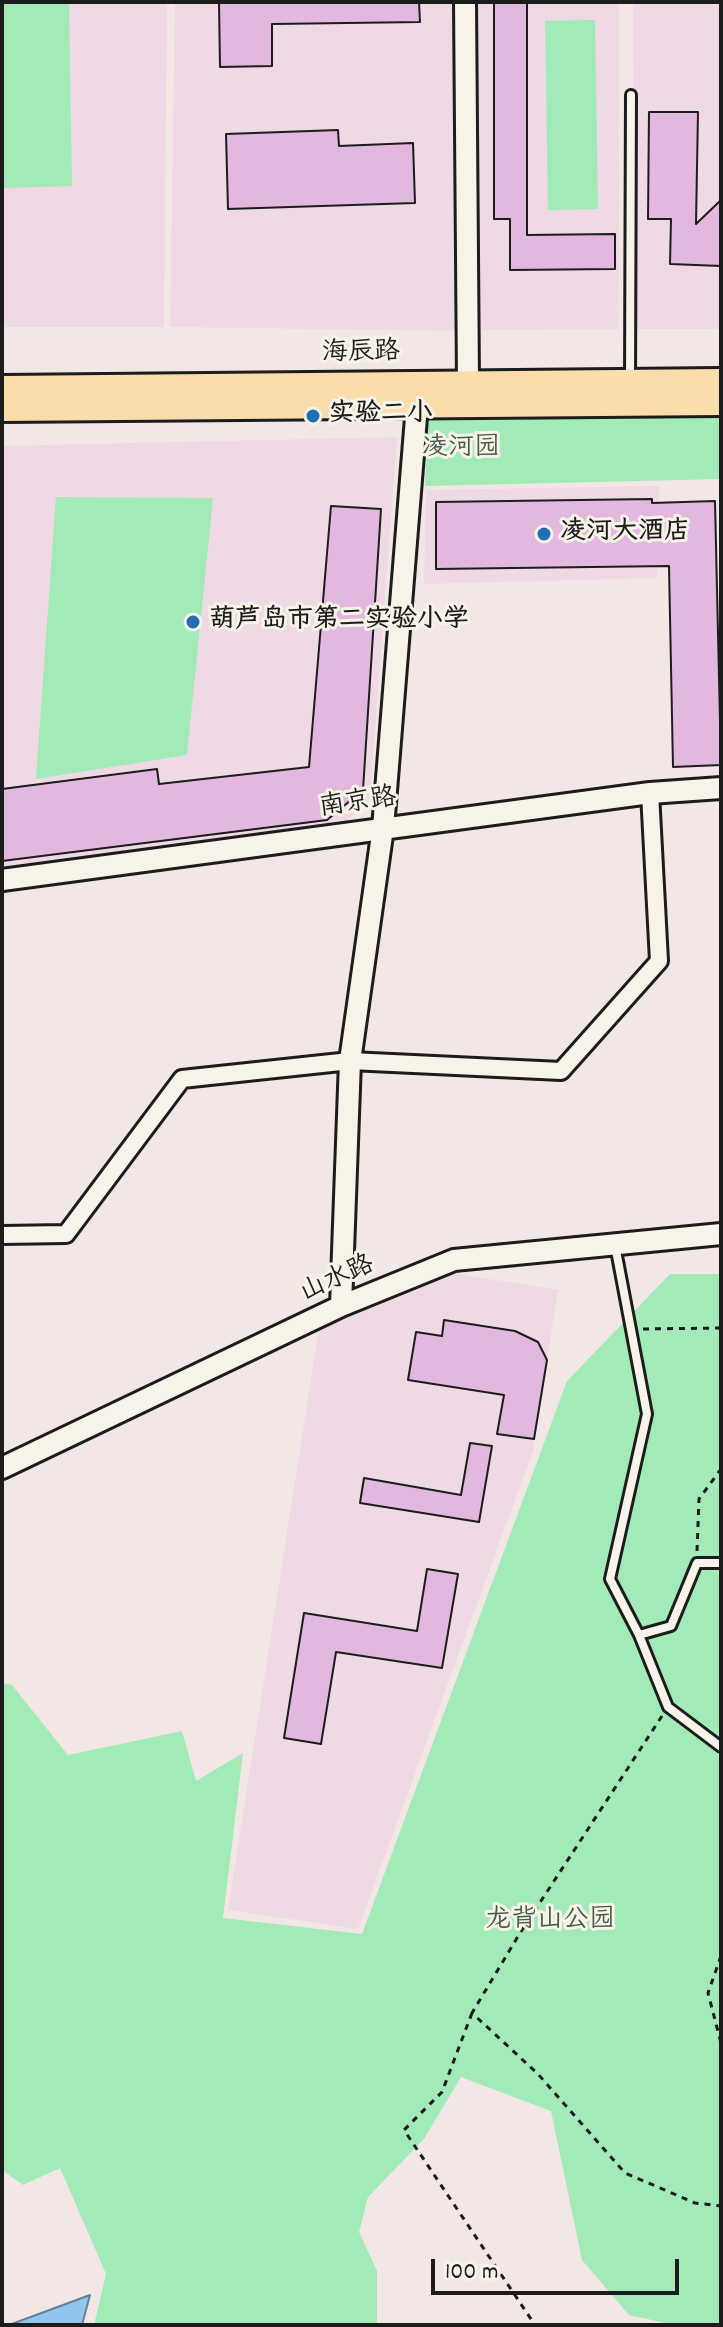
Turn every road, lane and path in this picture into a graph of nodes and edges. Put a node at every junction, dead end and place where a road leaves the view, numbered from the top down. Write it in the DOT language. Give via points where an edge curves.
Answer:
graph roads {
  1 [pos="465,2"];
  2 [pos="631,95"];
  3 [pos="630,381"];
  4 [pos="721,381"];
  5 [pos="468,382"];
  6 [pos="2,388"];
  7 [pos="721,403"];
  8 [pos="417,405"];
  9 [pos="2,409"];
  10 [pos="721,788"];
  11 [pos="650,793"];
  12 [pos="383,828"];
  13 [pos="2,880"];
  14 [pos="350,1061"];
  15 [pos="721,1234"];
  16 [pos="2,1235"];
  17 [pos="615,1244"];
  18 [pos="341,1306"];
  19 [pos="721,1328"];
  20 [pos="631,1329"];
  21 [pos="2,1468"];
  22 [pos="721,1469"];
  23 [pos="697,1563"];
  24 [pos="721,1563"];
  25 [pos="639,1635"];
  26 [pos="668,1707"];
  27 [pos="721,1747"];
  28 [pos="721,1956"];
  29 [pos="472,2013"];
  30 [pos="721,2043"];
  31 [pos="721,2206"];
  32 [pos="533,2325"];
  1 -- 5 [label="street"];
  2 -- 3 [label="lane"];
  3 -- 4 [label="main road, 海辰路"];
  3 -- 5 [label="main road, 海辰路"];
  5 -- 6 [label="main road, 海辰路"];
  7 -- 8 [label="main road, 海辰路"];
  8 -- 9 [label="main road, 海辰路"];
  8 -- 12 [label="street"];
  10 -- 11 [label="street, 南京路"];
  11 -- 12 [label="street, 南京路"];
  11 -- 14 [label="street" via="659,961 561,1071"];
  12 -- 13 [label="street, 南京路"];
  12 -- 14 [label="street"];
  14 -- 16 [label="street" via="182,1079 66,1234"];
  14 -- 18 [label="street"];
  15 -- 17 [label="street, 山水路"];
  17 -- 18 [label="street, 山水路" via="454,1260"];
  17 -- 20 [label="lane"];
  18 -- 21 [label="street, 山水路"];
  19 -- 20 [label="path"];
  20 -- 25 [label="lane" via="647,1414 610,1579"];
  22 -- 23 [label="path" via="699,1499"];
  23 -- 24 [label="lane"];
  23 -- 25 [label="lane" via="671,1626"];
  25 -- 26 [label="lane"];
  26 -- 27 [label="lane"];
  26 -- 29 [label="path"];
  28 -- 30 [label="path" via="708,1993"];
  29 -- 31 [label="path" via="538,2074 625,2173 695,2203"];
  29 -- 32 [label="path" via="442,2092 404,2130"];
}
